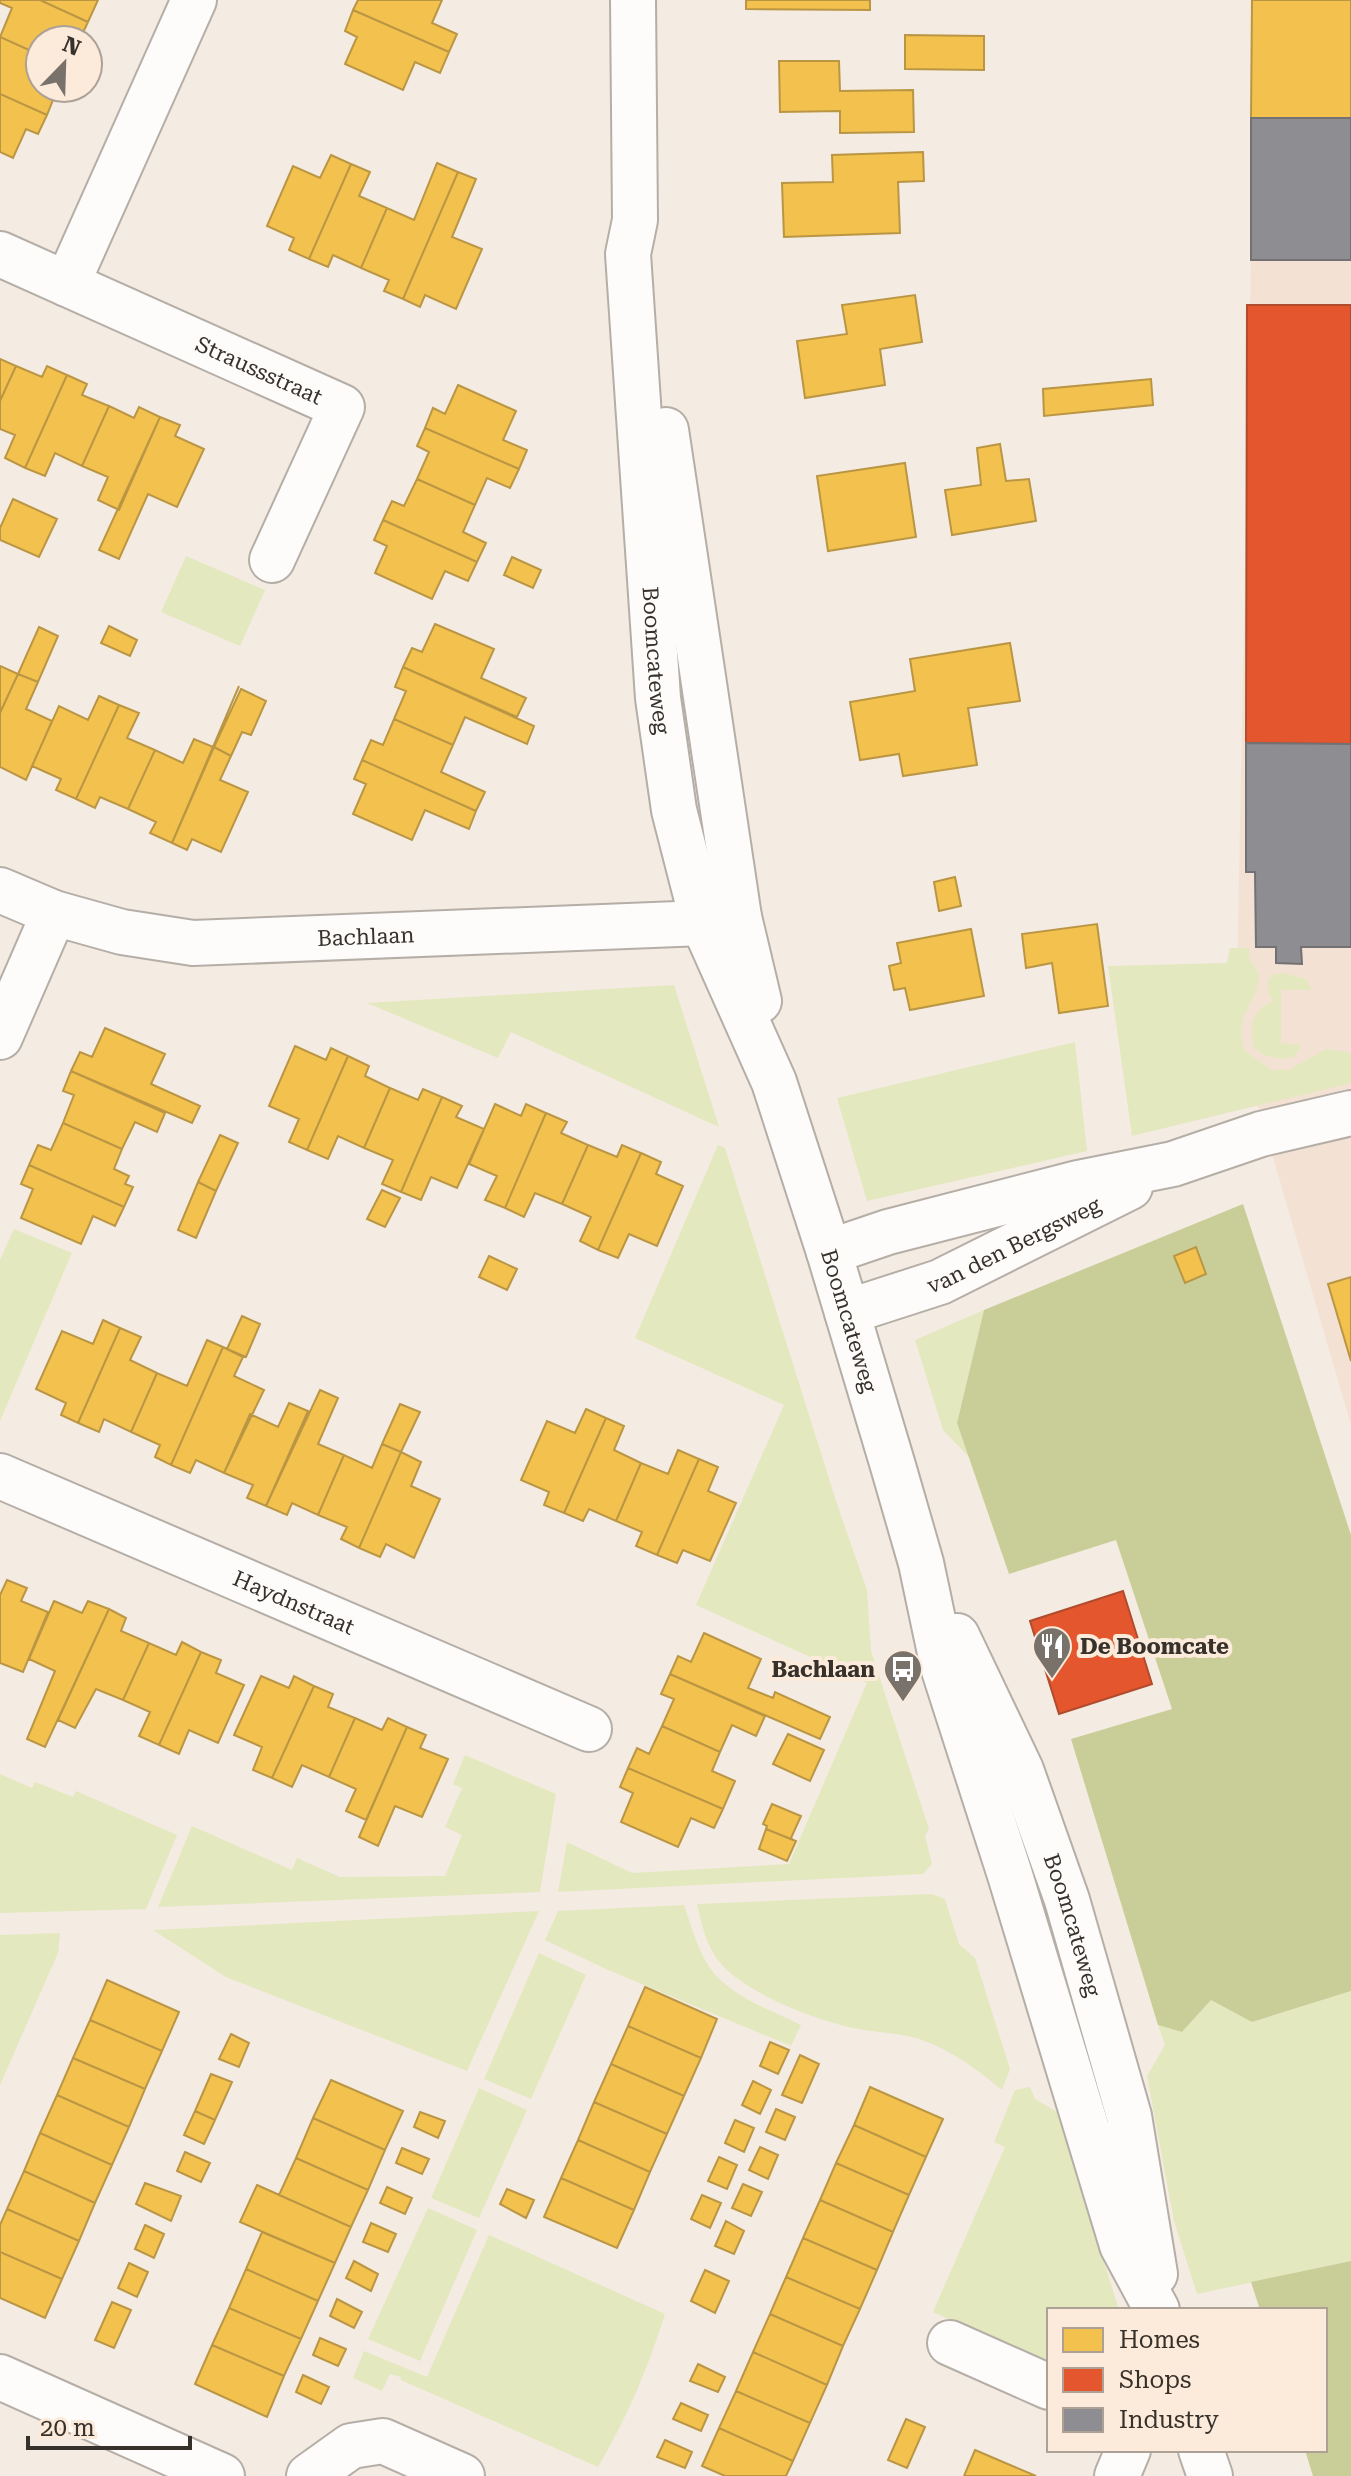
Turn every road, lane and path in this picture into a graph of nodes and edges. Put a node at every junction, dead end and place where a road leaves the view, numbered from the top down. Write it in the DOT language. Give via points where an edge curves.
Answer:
graph roads {
  1 [pos="194,0"];
  2 [pos="633,0"];
  3 [pos="0,254"];
  4 [pos="67,284"];
  5 [pos="272,560"];
  6 [pos="0,890"];
  7 [pos="54,913"];
  8 [pos="721,920"];
  9 [pos="0,1037"];
  10 [pos="1351,1113"];
  11 [pos="1173,1164"];
  12 [pos="829,1252"];
  13 [pos="847,1312"];
  14 [pos="0,1476"];
  15 [pos="589,1729"];
  16 [pos="1157,2308"];
  17 [pos="950,2343"];
  18 [pos="0,2377"];
  19 [pos="1047,2386"];
  20 [pos="1127,2452"];
  21 [pos="1202,2452"];
  22 [pos="222,2476"];
  23 [pos="309,2476"];
  24 [pos="462,2476"];
  25 [pos="1117,2476"];
  26 [pos="1210,2476"];
  1 -- 4 [label="street"];
  2 -- 8 [label="street, Boomcateweg" via="635,220 628,254 658,698 674,810"];
  3 -- 4 [label="street, Straussstraat"];
  4 -- 5 [label="street, Straussstraat" via="342,407"];
  6 -- 7 [label="street, Bachlaan"];
  7 -- 8 [label="street, Bachlaan" via="122,932 193,943"];
  7 -- 9 [label="street"];
  8 -- 12 [label="street, Boomcateweg"];
  10 -- 11 [label="street, van den Bergsweg" via="1261,1134"];
  11 -- 12 [label="street, van den Bergsweg" via="1078,1183"];
  11 -- 13 [label="street, van den Bergsweg" via="940,1282"];
  12 -- 13 [label="street, Boomcateweg"];
  13 -- 16 [label="street, Boomcateweg" via="921,1563 943,1667 1122,2245"];
  14 -- 15 [label="street, Haydnstraat"];
  17 -- 19 [label="street"];
  18 -- 22 [label="street"];
  20 -- 25 [label="street"];
  21 -- 26 [label="street"];
  23 -- 24 [label="street" via="351,2446 383,2441"];
}
